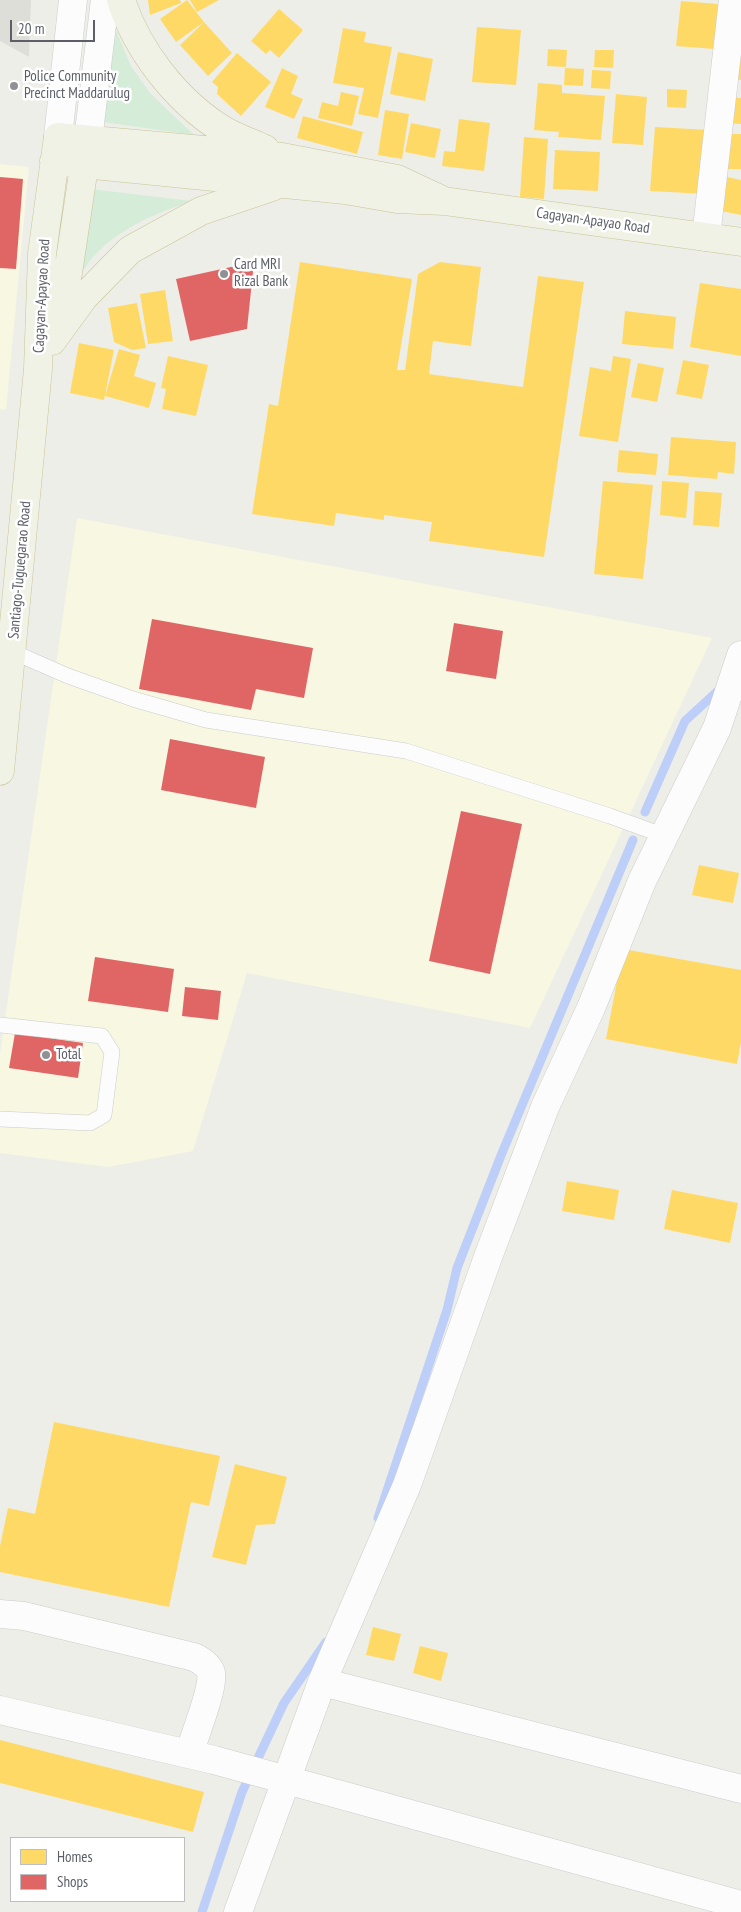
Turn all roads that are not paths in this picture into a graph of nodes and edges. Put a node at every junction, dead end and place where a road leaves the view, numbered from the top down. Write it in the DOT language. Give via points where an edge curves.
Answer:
graph roads {
  1 [pos="73,0"];
  2 [pos="105,0"];
  3 [pos="121,0"];
  4 [pos="733,0"];
  5 [pos="56,149"];
  6 [pos="86,152"];
  7 [pos="283,170"];
  8 [pos="706,237"];
  9 [pos="741,242"];
  10 [pos="52,341"];
  11 [pos="38,369"];
  12 [pos="6,650"];
  13 [pos="741,655"];
  14 [pos="0,771"];
  15 [pos="665,836"];
  16 [pos="0,1025"];
  17 [pos="0,1119"];
  18 [pos="0,1614"];
  19 [pos="322,1682"];
  20 [pos="0,1710"];
  21 [pos="201,1757"];
  22 [pos="276,1778"];
  23 [pos="741,1789"];
  24 [pos="741,1905"];
  25 [pos="238,1912"];
  1 -- 5 [label="street, Cagayan-Apayao Road"];
  2 -- 6 [label="street, Cagayan-Apayao Road"];
  3 -- 7 [label="highway" via="142,46 186,102"];
  4 -- 8 [label="street"];
  5 -- 6 [label="highway, Cagayan-Apayao Road"];
  5 -- 11 [label="highway, Cagayan-Apayao Road" via="42,254"];
  6 -- 7 [label="highway, Cagayan-Apayao Road"];
  6 -- 10 [label="highway, Cagayan-Apayao Road" via="68,273"];
  7 -- 8 [label="highway, Cagayan-Apayao Road" via="397,199 444,200"];
  7 -- 10 [label="highway" via="130,250 84,297"];
  8 -- 9 [label="highway, Cagayan-Apayao Road"];
  10 -- 11 [label="highway, Cagayan-Apayao Road"];
  11 -- 12 [label="highway, Santiago-Tuguegarao Road"];
  12 -- 14 [label="highway, Santiago-Tuguegarao Road"];
  12 -- 15 [label="lane" via="133,699 206,720 406,751"];
  13 -- 15 [label="street" via="717,728"];
  15 -- 19 [label="street" via="642,881 545,1107 407,1485"];
  16 -- 17 [label="lane" via="102,1036 112,1052 104,1115 90,1123"];
  18 -- 21 [label="street" via="24,1616 194,1657 203,1662 211,1672"];
  19 -- 22 [label="street"];
  19 -- 23 [label="street"];
  20 -- 21 [label="street"];
  21 -- 22 [label="street"];
  22 -- 24 [label="street"];
  22 -- 25 [label="street"];
}
